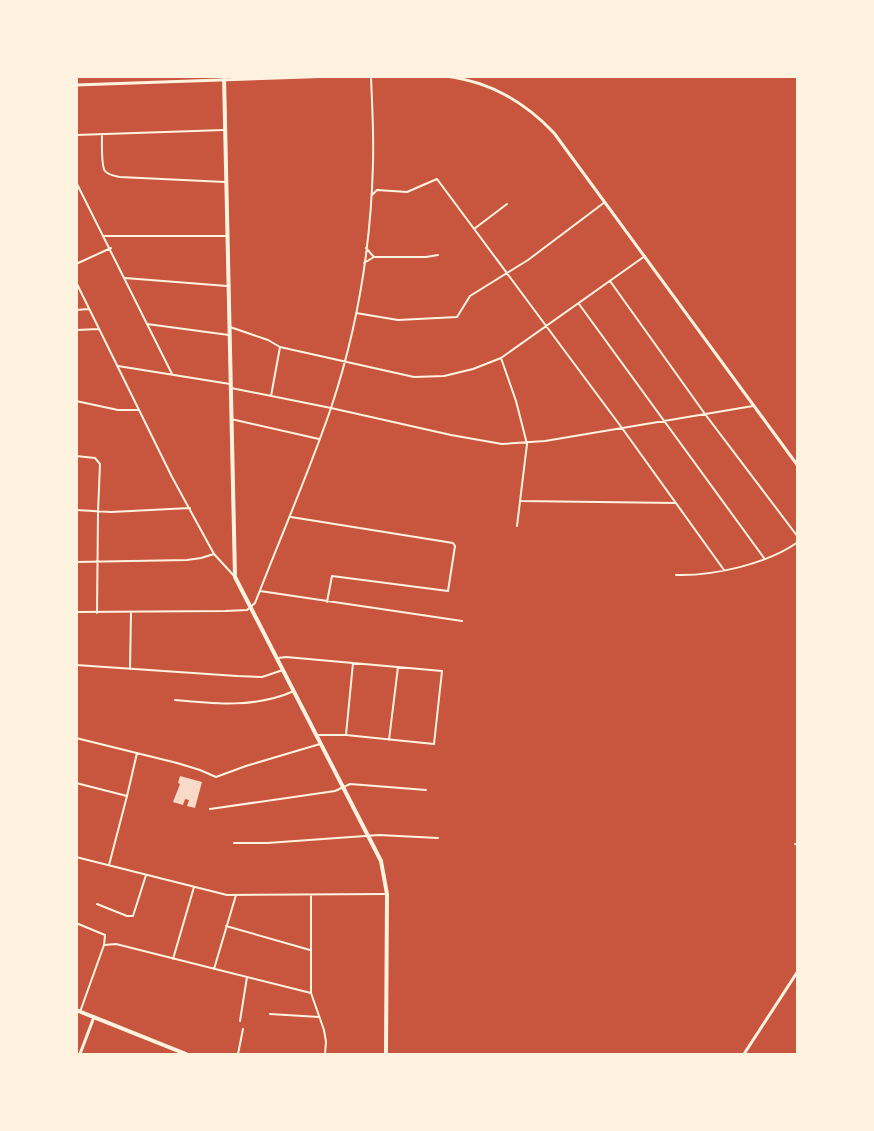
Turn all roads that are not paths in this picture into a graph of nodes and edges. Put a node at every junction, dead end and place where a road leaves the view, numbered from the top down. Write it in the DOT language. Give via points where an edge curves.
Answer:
graph roads {
  1 [pos="335,76"];
  2 [pos="371,76"];
  3 [pos="445,76"];
  4 [pos="224,78"];
  5 [pos="76,85"];
  6 [pos="225,130"];
  7 [pos="76,135"];
  8 [pos="102,135"];
  9 [pos="76,182"];
  10 [pos="225,182"];
  11 [pos="371,186"];
  12 [pos="377,190"];
  13 [pos="370,196"];
  14 [pos="604,202"];
  15 [pos="507,204"];
  16 [pos="474,229"];
  17 [pos="104,236"];
  18 [pos="226,236"];
  19 [pos="111,248"];
  20 [pos="366,248"];
  21 [pos="438,255"];
  22 [pos="645,256"];
  23 [pos="374,257"];
  24 [pos="364,263"];
  25 [pos="76,264"];
  26 [pos="507,273"];
  27 [pos="125,278"];
  28 [pos="610,281"];
  29 [pos="76,282"];
  30 [pos="228,286"];
  31 [pos="578,303"];
  32 [pos="90,309"];
  33 [pos="76,310"];
  34 [pos="356,313"];
  35 [pos="147,324"];
  36 [pos="546,326"];
  37 [pos="229,327"];
  38 [pos="99,329"];
  39 [pos="76,330"];
  40 [pos="229,335"];
  41 [pos="280,347"];
  42 [pos="501,358"];
  43 [pos="344,362"];
  44 [pos="118,366"];
  45 [pos="172,374"];
  46 [pos="230,386"];
  47 [pos="271,397"];
  48 [pos="76,401"];
  49 [pos="753,406"];
  50 [pos="331,408"];
  51 [pos="139,410"];
  52 [pos="705,414"];
  53 [pos="231,419"];
  54 [pos="664,421"];
  55 [pos="622,428"];
  56 [pos="319,439"];
  57 [pos="527,444"];
  58 [pos="76,456"];
  59 [pos="798,466"];
  60 [pos="520,501"];
  61 [pos="676,503"];
  62 [pos="190,508"];
  63 [pos="76,510"];
  64 [pos="98,512"];
  65 [pos="291,517"];
  66 [pos="517,526"];
  67 [pos="798,537"];
  68 [pos="798,542"];
  69 [pos="214,554"];
  70 [pos="764,558"];
  71 [pos="76,562"];
  72 [pos="97,562"];
  73 [pos="724,570"];
  74 [pos="676,575"];
  75 [pos="235,577"];
  76 [pos="260,591"];
  77 [pos="327,602"];
  78 [pos="251,608"];
  79 [pos="76,612"];
  80 [pos="131,612"];
  81 [pos="97,613"];
  82 [pos="462,621"];
  83 [pos="277,658"];
  84 [pos="353,663"];
  85 [pos="76,665"];
  86 [pos="398,667"];
  87 [pos="130,669"];
  88 [pos="284,670"];
  89 [pos="294,691"];
  90 [pos="175,700"];
  91 [pos="316,735"];
  92 [pos="346,735"];
  93 [pos="76,738"];
  94 [pos="389,740"];
  95 [pos="320,744"];
  96 [pos="137,753"];
  97 [pos="76,783"];
  98 [pos="343,787"];
  99 [pos="426,790"];
  100 [pos="127,796"];
  101 [pos="210,809"];
  102 [pos="368,836"];
  103 [pos="438,838"];
  104 [pos="234,843"];
  105 [pos="76,857"];
  106 [pos="109,865"];
  107 [pos="146,875"];
  108 [pos="194,886"];
  109 [pos="387,894"];
  110 [pos="236,895"];
  111 [pos="311,895"];
  112 [pos="97,904"];
  113 [pos="76,923"];
  114 [pos="226,926"];
  115 [pos="104,945"];
  116 [pos="311,950"];
  117 [pos="173,959"];
  118 [pos="214,969"];
  119 [pos="798,971"];
  120 [pos="247,977"];
  121 [pos="311,993"];
  122 [pos="78,1011"];
  123 [pos="270,1014"];
  124 [pos="94,1017"];
  125 [pos="319,1017"];
  126 [pos="240,1022"];
  127 [pos="243,1029"];
  128 [pos="80,1054"];
  129 [pos="186,1054"];
  130 [pos="238,1054"];
  131 [pos="326,1054"];
  132 [pos="386,1054"];
  133 [pos="744,1054"];
  1 -- 4 [label="street"];
  2 -- 11 [label="street"];
  3 -- 14 [label="street" via="478,82 530,110 554,133"];
  4 -- 5 [label="street"];
  4 -- 6 [label="main road"];
  6 -- 8 [label="street"];
  6 -- 10 [label="main road"];
  7 -- 8 [label="street"];
  8 -- 10 [label="street" via="104,166 110,174"];
  9 -- 17 [label="street"];
  10 -- 18 [label="main road"];
  11 -- 12 [label="street"];
  11 -- 13 [label="street"];
  12 -- 13 [label="street"];
  12 -- 16 [label="street" via="407,192 437,179"];
  13 -- 20 [label="street"];
  14 -- 22 [label="street"];
  14 -- 26 [label="street"];
  15 -- 16 [label="street"];
  16 -- 26 [label="street"];
  17 -- 18 [label="street"];
  17 -- 19 [label="street"];
  18 -- 30 [label="main road"];
  19 -- 25 [label="street"];
  19 -- 27 [label="street"];
  20 -- 23 [label="street"];
  20 -- 24 [label="street"];
  21 -- 23 [label="street"];
  22 -- 28 [label="street"];
  22 -- 49 [label="street"];
  23 -- 24 [label="street"];
  24 -- 34 [label="street"];
  26 -- 34 [label="street" via="470,296 457,317 398,320"];
  26 -- 36 [label="street"];
  27 -- 30 [label="street"];
  27 -- 35 [label="street"];
  28 -- 31 [label="street"];
  28 -- 52 [label="street"];
  29 -- 32 [label="street"];
  30 -- 37 [label="main road"];
  31 -- 36 [label="street"];
  31 -- 54 [label="street"];
  32 -- 33 [label="street"];
  32 -- 38 [label="street"];
  34 -- 43 [label="street"];
  35 -- 40 [label="street"];
  35 -- 45 [label="street"];
  36 -- 42 [label="street"];
  36 -- 55 [label="street"];
  37 -- 40 [label="main road"];
  37 -- 41 [label="street"];
  38 -- 39 [label="street"];
  38 -- 44 [label="street"];
  40 -- 46 [label="main road"];
  41 -- 43 [label="street"];
  41 -- 47 [label="street"];
  42 -- 43 [label="street" via="444,376 414,377"];
  42 -- 57 [label="street"];
  43 -- 50 [label="street"];
  44 -- 45 [label="street"];
  44 -- 51 [label="street"];
  45 -- 46 [label="street"];
  46 -- 47 [label="street"];
  46 -- 53 [label="main road"];
  47 -- 50 [label="street"];
  48 -- 51 [label="street"];
  49 -- 52 [label="street"];
  49 -- 59 [label="street"];
  50 -- 56 [label="street"];
  50 -- 57 [label="street" via="484,442"];
  51 -- 62 [label="street"];
  52 -- 54 [label="street"];
  52 -- 67 [label="street"];
  53 -- 56 [label="street"];
  53 -- 75 [label="main road"];
  54 -- 55 [label="street"];
  54 -- 70 [label="street"];
  55 -- 57 [label="street"];
  55 -- 61 [label="street"];
  56 -- 65 [label="street"];
  57 -- 60 [label="street"];
  58 -- 64 [label="street" via="95,458 100,464"];
  60 -- 61 [label="street"];
  60 -- 66 [label="street"];
  61 -- 73 [label="street"];
  62 -- 64 [label="street"];
  62 -- 69 [label="street"];
  63 -- 64 [label="street"];
  64 -- 72 [label="street"];
  65 -- 76 [label="street"];
  65 -- 77 [label="street" via="455,546 448,591 332,576"];
  68 -- 70 [label="street"];
  69 -- 72 [label="street" via="188,560"];
  69 -- 75 [label="street"];
  70 -- 73 [label="street"];
  71 -- 72 [label="street"];
  72 -- 81 [label="street"];
  73 -- 74 [label="street" via="696,576"];
  75 -- 78 [label="main road"];
  76 -- 77 [label="street"];
  76 -- 78 [label="street"];
  77 -- 82 [label="street"];
  78 -- 80 [label="street"];
  78 -- 83 [label="main road"];
  79 -- 81 [label="street"];
  80 -- 81 [label="street"];
  80 -- 87 [label="street"];
  83 -- 84 [label="street"];
  83 -- 88 [label="main road"];
  84 -- 86 [label="street"];
  84 -- 92 [label="street"];
  85 -- 87 [label="street"];
  86 -- 94 [label="street"];
  86 -- 94 [label="street" via="442,670 434,744"];
  87 -- 88 [label="street" via="256,677"];
  88 -- 89 [label="main road"];
  89 -- 90 [label="street" via="233,704"];
  89 -- 91 [label="main road"];
  91 -- 92 [label="street"];
  91 -- 95 [label="main road"];
  92 -- 94 [label="street"];
  93 -- 96 [label="street"];
  95 -- 96 [label="street" via="216,777"];
  95 -- 98 [label="main road"];
  96 -- 100 [label="street"];
  97 -- 100 [label="street"];
  98 -- 99 [label="street" via="350,784"];
  98 -- 101 [label="street" via="326,793"];
  98 -- 102 [label="main road"];
  100 -- 106 [label="street"];
  102 -- 103 [label="street"];
  102 -- 104 [label="street"];
  102 -- 109 [label="main road" via="381,861"];
  105 -- 106 [label="street"];
  106 -- 107 [label="street"];
  107 -- 108 [label="street"];
  107 -- 112 [label="street" via="133,916"];
  108 -- 110 [label="street"];
  108 -- 117 [label="street"];
  109 -- 111 [label="street"];
  109 -- 132 [label="main road"];
  110 -- 111 [label="street"];
  110 -- 114 [label="street"];
  111 -- 116 [label="street"];
  113 -- 115 [label="street" via="103,933"];
  114 -- 116 [label="street"];
  114 -- 118 [label="street"];
  115 -- 117 [label="street" via="116,944"];
  115 -- 122 [label="street"];
  116 -- 121 [label="street"];
  117 -- 118 [label="street"];
  118 -- 120 [label="street"];
  119 -- 133 [label="street"];
  120 -- 121 [label="street"];
  120 -- 126 [label="street"];
  121 -- 125 [label="street"];
  122 -- 124 [label="main road"];
  123 -- 125 [label="street"];
  124 -- 128 [label="street"];
  124 -- 129 [label="main road"];
  125 -- 131 [label="street"];
  127 -- 130 [label="street"];
}
